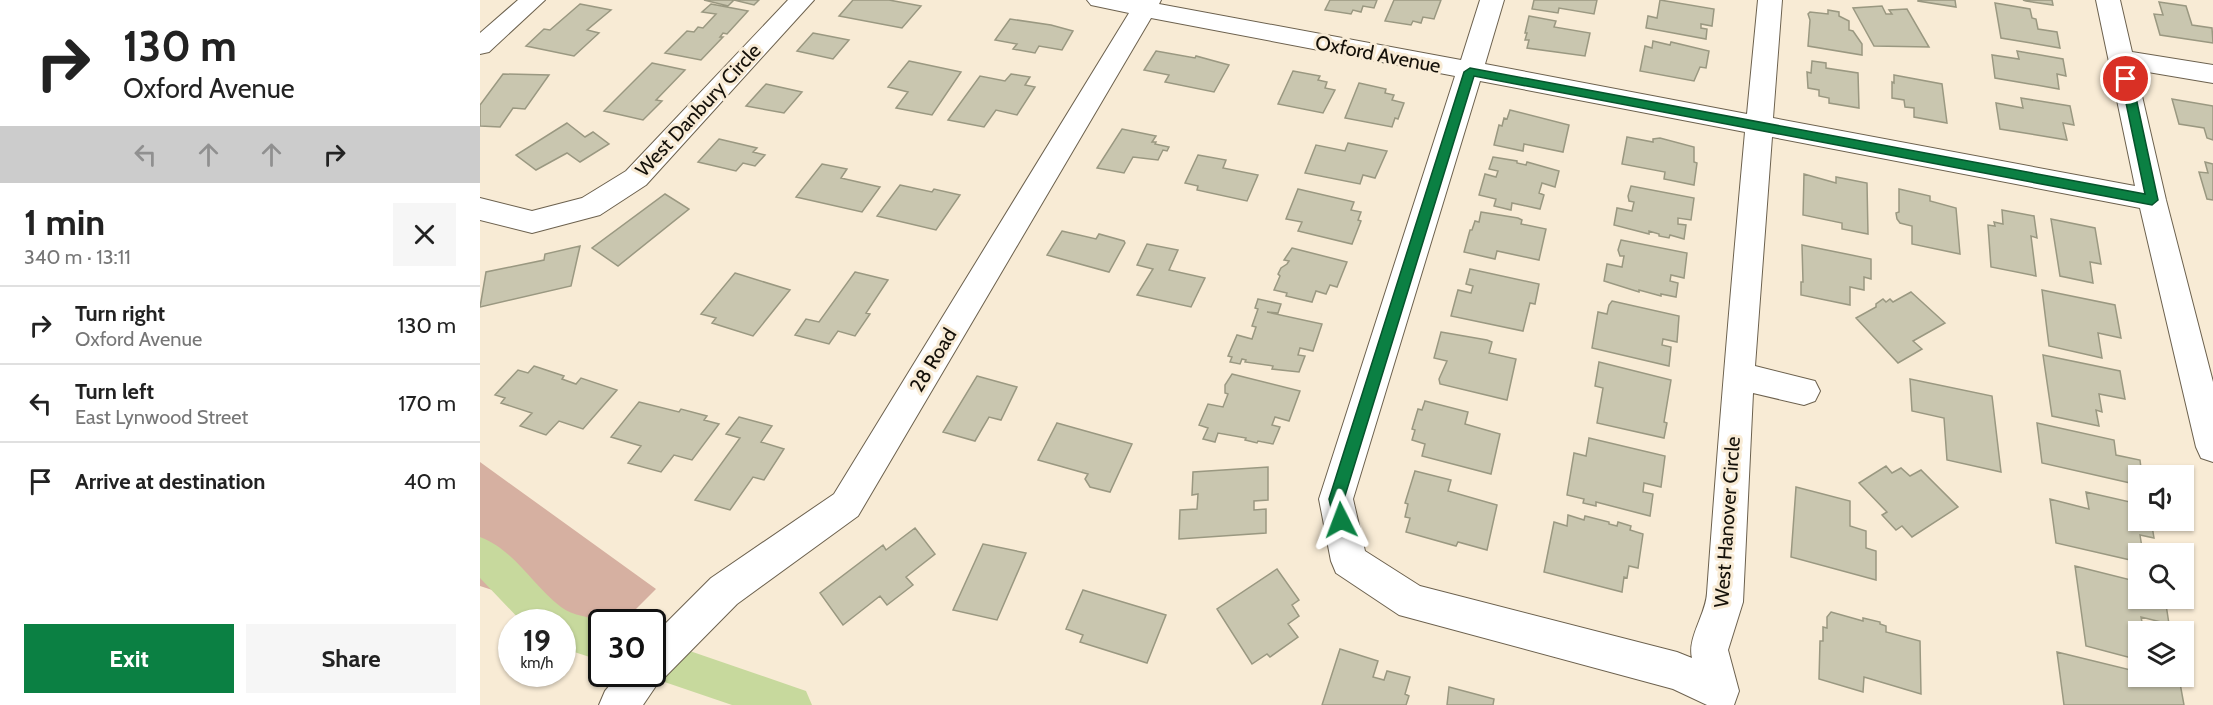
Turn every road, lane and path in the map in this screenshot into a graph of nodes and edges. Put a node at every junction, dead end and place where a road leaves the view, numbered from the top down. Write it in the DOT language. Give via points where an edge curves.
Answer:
graph roads {
  1 [pos="533,0"];
  2 [pos="802,0"];
  3 [pos="1099,0"];
  4 [pos="1492,0"];
  5 [pos="1770,0"];
  6 [pos="2108,0"];
  7 [pos="1146,4"];
  8 [pos="480,46"];
  9 [pos="2122,59"];
  10 [pos="1470,72"];
  11 [pos="2213,74"];
  12 [pos="1759,127"];
  13 [pos="2152,200"];
  14 [pos="480,209"];
  15 [pos="1738,376"];
  16 [pos="1804,391"];
  17 [pos="2213,447"];
  18 [pos="666,650"];
  19 [pos="633,687"];
  20 [pos="619,705"];
  1 -- 8 [label="street"];
  2 -- 14 [label="street, West Danbury Circle" via="636,178 590,207 532,222"];
  3 -- 7 [label="street, Oxford Avenue"];
  4 -- 10 [label="street"];
  5 -- 12 [label="street, West Hanover Circle"];
  6 -- 9 [label="street"];
  7 -- 10 [label="street, Oxford Avenue"];
  7 -- 18 [label="street, 28 Road" via="846,505 724,591"];
  9 -- 11 [label="street"];
  9 -- 13 [label="street"];
  10 -- 12 [label="street, Oxford Avenue"];
  10 -- 15 [label="street, West Hanover Circle" via="1336,499 1349,561 1412,602 1677,671 1720,691 1709,650 1725,602"];
  12 -- 13 [label="street, Oxford Avenue"];
  12 -- 15 [label="street, West Hanover Circle"];
  13 -- 17 [label="street"];
  15 -- 16 [label="street"];
  19 -- 20 [label="street"];
}
